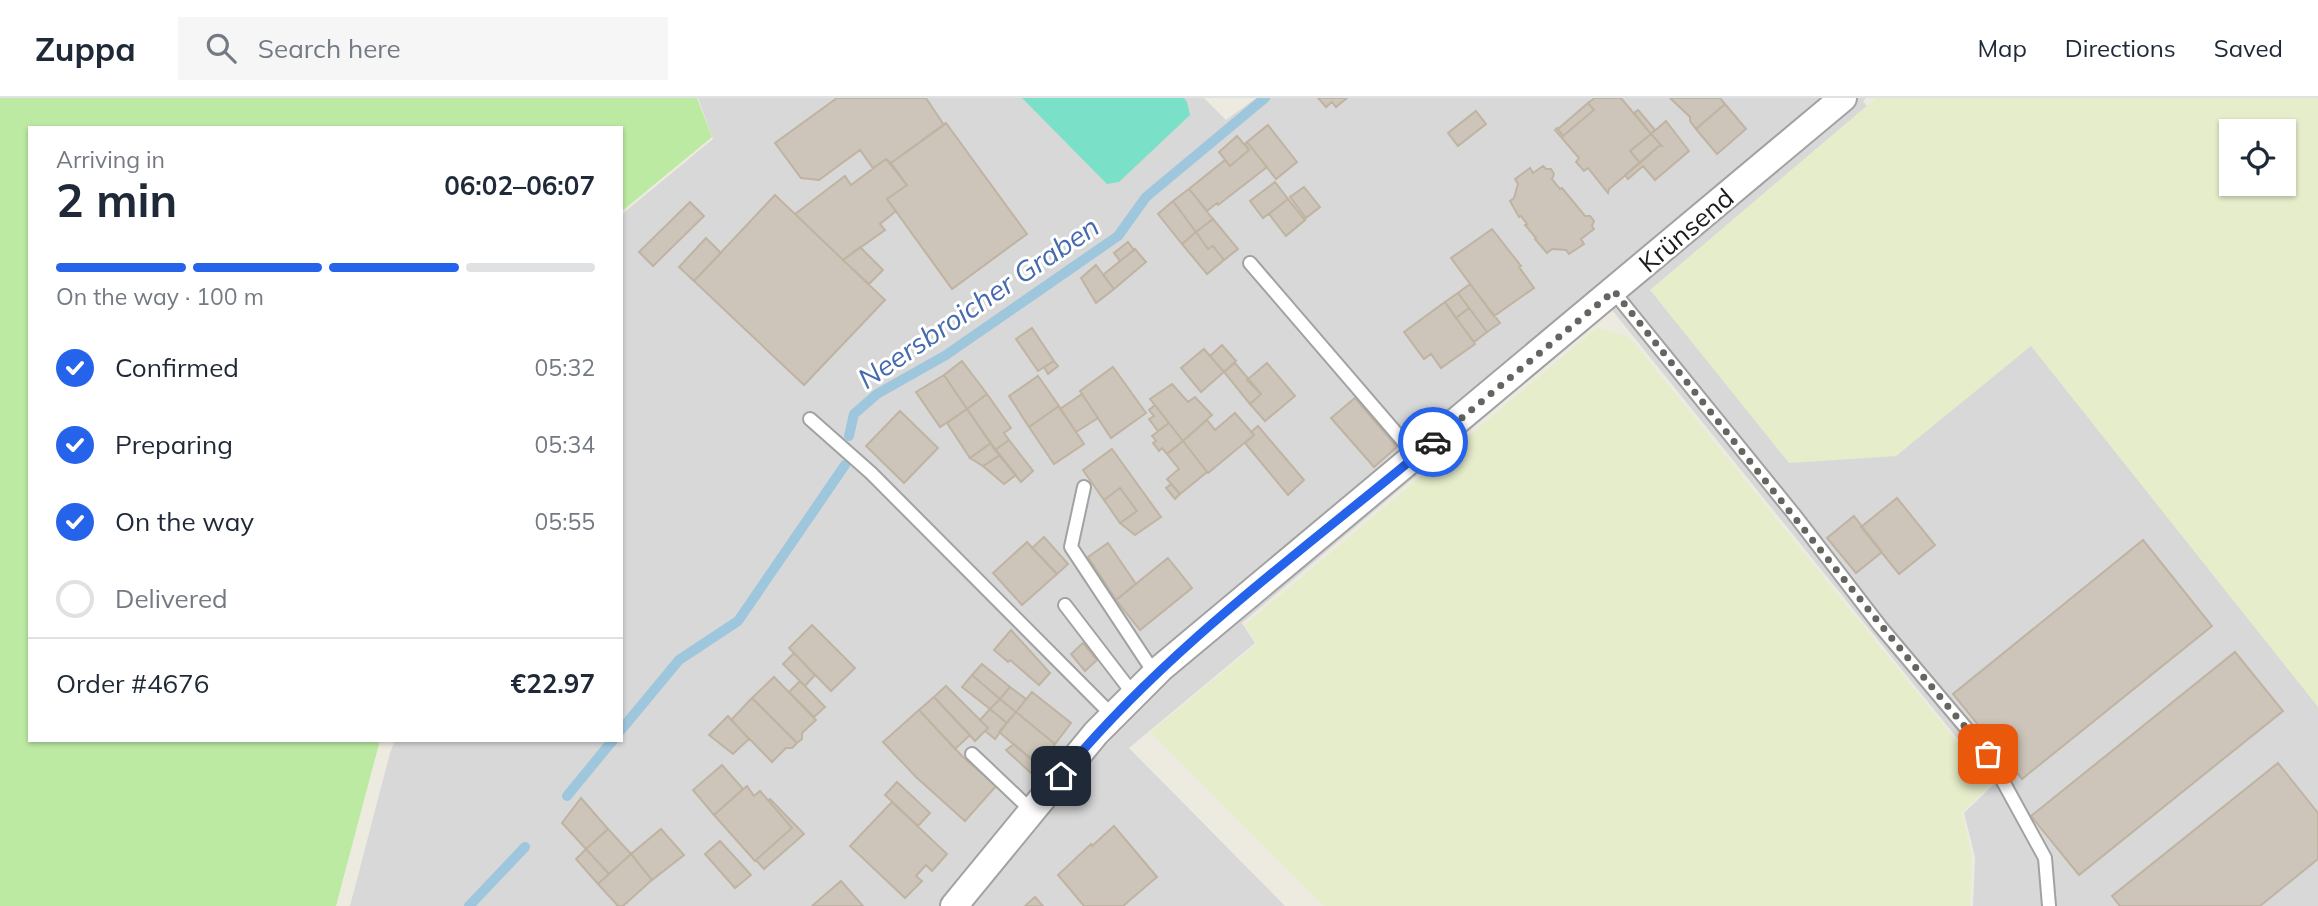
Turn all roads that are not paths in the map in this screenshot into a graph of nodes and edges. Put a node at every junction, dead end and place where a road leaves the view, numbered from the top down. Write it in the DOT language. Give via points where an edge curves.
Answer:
graph roads {
  1 [pos="1843,98"];
  2 [pos="1250,263"];
  3 [pos="1614,291"];
  4 [pos="810,419"];
  5 [pos="1416,456"];
  6 [pos="1084,487"];
  7 [pos="1065,605"];
  8 [pos="1155,674"];
  9 [pos="1134,695"];
  10 [pos="1105,724"];
  11 [pos="972,754"];
  12 [pos="1032,811"];
  13 [pos="954,906"];
  14 [pos="2049,906"];
  1 -- 3 [label="street, Krünsend"];
  2 -- 5 [label="lane"];
  3 -- 5 [label="street, Krünsend"];
  3 -- 14 [label="lane" via="1880,626 1988,754 2045,858"];
  4 -- 10 [label="lane" via="871,472"];
  5 -- 8 [label="street, Krünsend"];
  6 -- 8 [label="lane" via="1071,547"];
  7 -- 9 [label="lane"];
  8 -- 9 [label="street, Krünsend"];
  9 -- 10 [label="street, Krünsend"];
  10 -- 12 [label="street, Krünsend"];
  11 -- 12 [label="lane"];
  12 -- 13 [label="street, Krünsend"];
}
